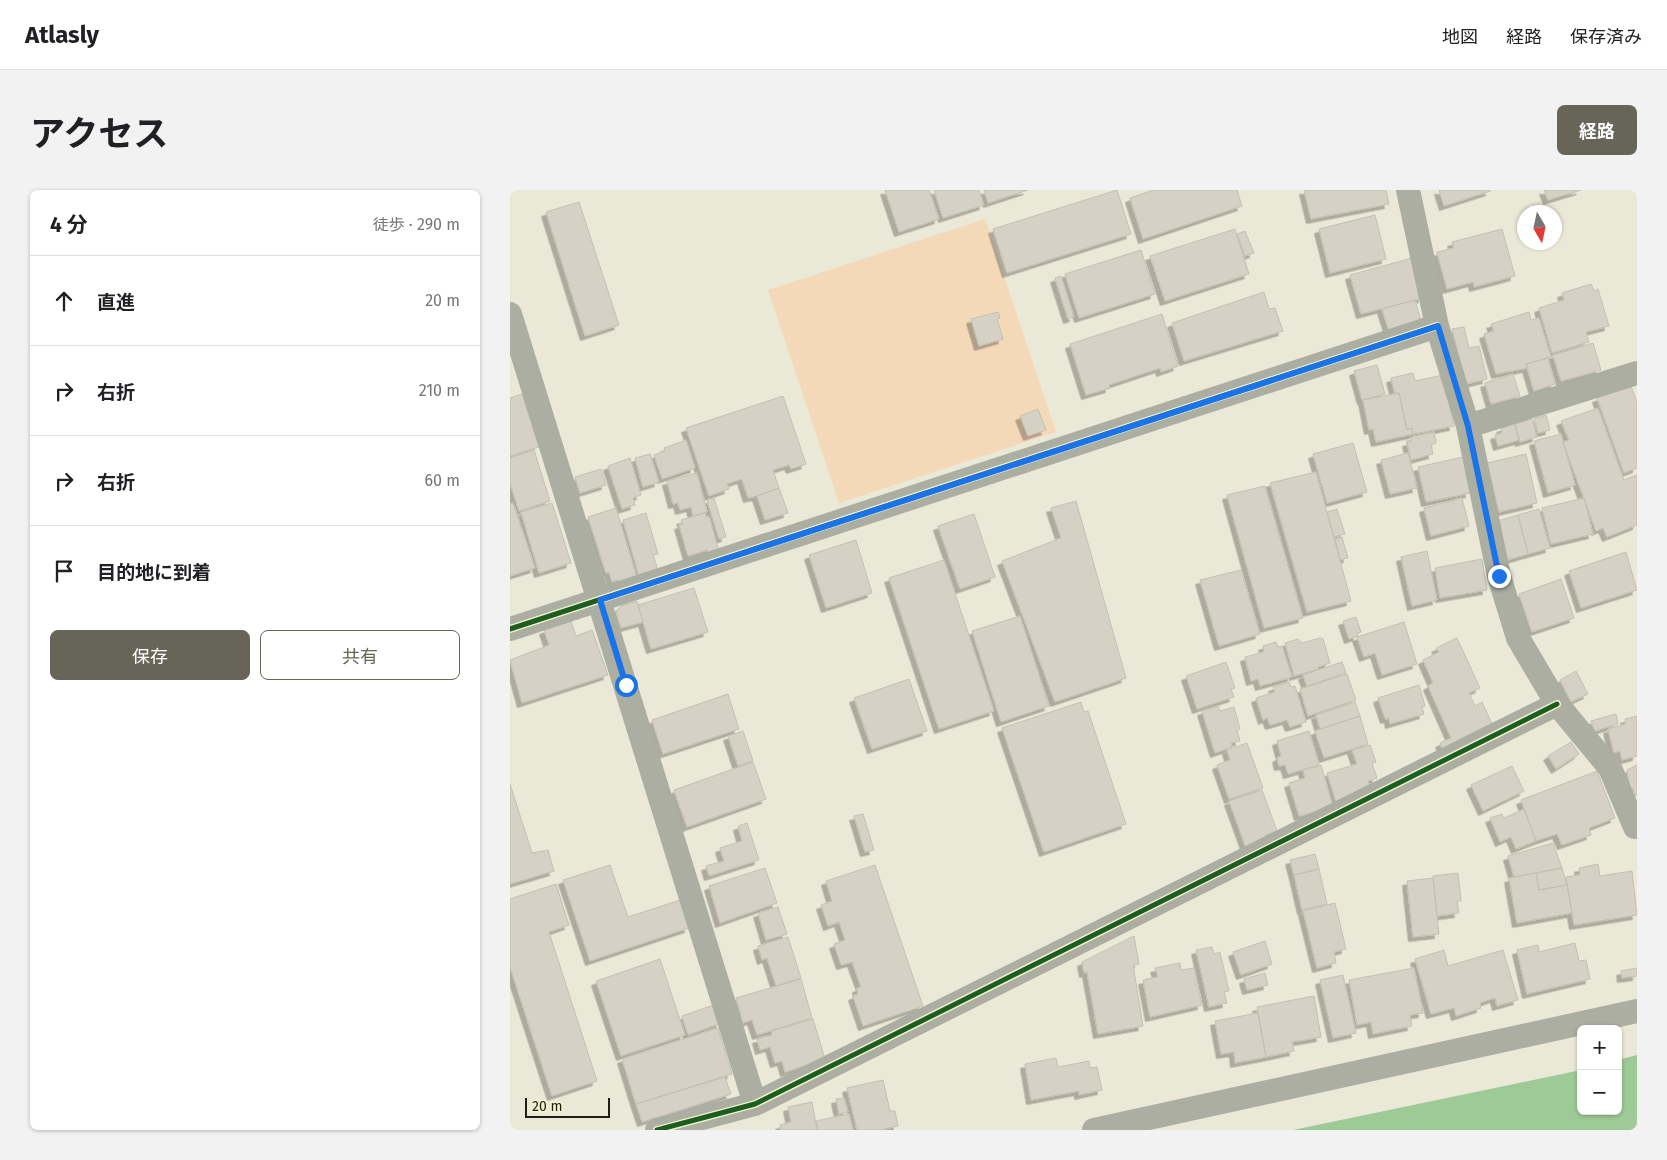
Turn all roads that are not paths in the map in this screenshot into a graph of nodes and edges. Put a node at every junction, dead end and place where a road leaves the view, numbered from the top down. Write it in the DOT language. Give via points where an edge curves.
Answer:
graph roads {
  1 [pos="1408,190"];
  2 [pos="510,314"];
  3 [pos="1438,326"];
  4 [pos="1637,373"];
  5 [pos="1468,426"];
  6 [pos="600,600"];
  7 [pos="510,630"];
  8 [pos="1557,704"];
  9 [pos="1637,826"];
  10 [pos="1637,1011"];
  11 [pos="755,1104"];
  12 [pos="657,1130"];
  13 [pos="1094,1130"];
  1 -- 3 [label="street"];
  2 -- 6 [label="street"];
  3 -- 5 [label="street"];
  3 -- 6 [label="street"];
  4 -- 5 [label="street"];
  5 -- 8 [label="street" via="1499,576 1518,638"];
  6 -- 7 [label="street"];
  6 -- 11 [label="street"];
  8 -- 9 [label="street" via="1610,768"];
  8 -- 11 [label="street"];
  10 -- 13 [label="street"];
  11 -- 12 [label="street"];
}
